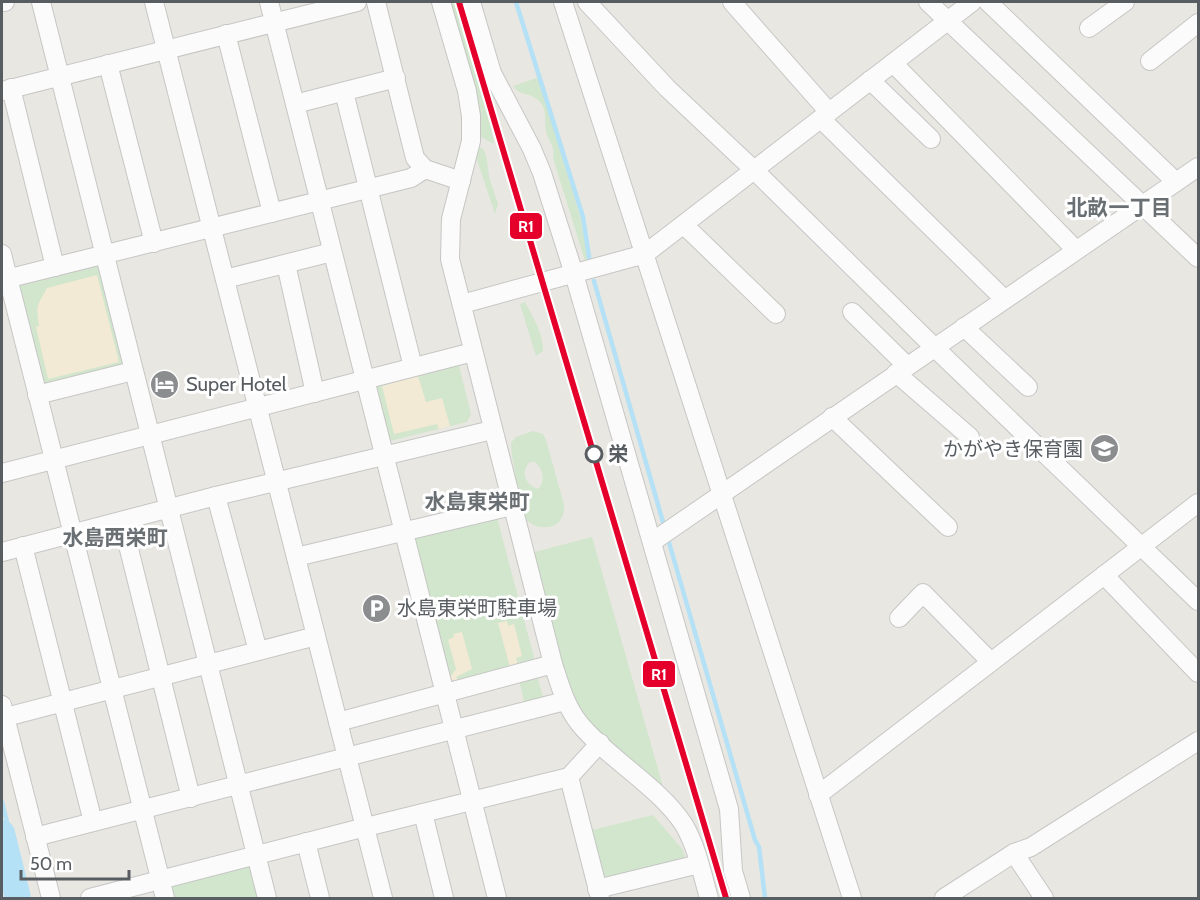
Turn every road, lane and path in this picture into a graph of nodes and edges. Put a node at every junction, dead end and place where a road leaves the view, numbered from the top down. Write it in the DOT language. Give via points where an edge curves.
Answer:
graph roads {
  1 [pos="41,2"];
  2 [pos="154,2"];
  3 [pos="269,2"];
  4 [pos="357,2"];
  5 [pos="376,2"];
  6 [pos="441,2"];
  7 [pos="471,2"];
  8 [pos="563,2"];
  9 [pos="588,2"];
  10 [pos="732,2"];
  11 [pos="928,2"];
  12 [pos="972,2"];
  13 [pos="988,2"];
  14 [pos="1125,2"];
  15 [pos="947,20"];
  16 [pos="275,22"];
  17 [pos="1198,23"];
  18 [pos="1089,28"];
  19 [pos="226,34"];
  20 [pos="166,49"];
  21 [pos="1150,61"];
  22 [pos="893,63"];
  23 [pos="108,64"];
  24 [pos="60,76"];
  25 [pos="396,78"];
  26 [pos="870,80"];
  27 [pos="6,89"];
  28 [pos="344,92"];
  29 [pos="296,104"];
  30 [pos="825,115"];
  31 [pos="931,139"];
  32 [pos="1198,167"];
  33 [pos="425,169"];
  34 [pos="754,170"];
  35 [pos="460,181"];
  36 [pos="1176,182"];
  37 [pos="369,188"];
  38 [pos="319,201"];
  39 [pos="1143,204"];
  40 [pos="272,213"];
  41 [pos="684,225"];
  42 [pos="212,228"];
  43 [pos="154,243"];
  44 [pos="1076,250"];
  45 [pos="332,252"];
  46 [pos="2,254"];
  47 [pos="645,254"];
  48 [pos="104,255"];
  49 [pos="1198,258"];
  50 [pos="286,264"];
  51 [pos="55,267"];
  52 [pos="574,274"];
  53 [pos="5,279"];
  54 [pos="225,279"];
  55 [pos="1004,299"];
  56 [pos="462,304"];
  57 [pos="852,312"];
  58 [pos="776,314"];
  59 [pos="964,327"];
  60 [pos="934,348"];
  61 [pos="473,352"];
  62 [pos="412,368"];
  63 [pos="902,369"];
  64 [pos="134,371"];
  65 [pos="365,380"];
  66 [pos="1028,387"];
  67 [pos="315,393"];
  68 [pos="37,395"];
  69 [pos="258,407"];
  70 [pos="832,417"];
  71 [pos="492,430"];
  72 [pos="151,435"];
  73 [pos="970,437"];
  74 [pos="384,455"];
  75 [pos="53,460"];
  76 [pos="2,473"];
  77 [pos="277,482"];
  78 [pos="720,494"];
  79 [pos="216,496"];
  80 [pos="1198,503"];
  81 [pos="512,506"];
  82 [pos="169,508"];
  83 [pos="122,521"];
  84 [pos="948,527"];
  85 [pos="405,531"];
  86 [pos="72,534"];
  87 [pos="652,542"];
  88 [pos="23,546"];
  89 [pos="1141,547"];
  90 [pos="2,552"];
  91 [pos="296,557"];
  92 [pos="1104,575"];
  93 [pos="1198,601"];
  94 [pos="899,618"];
  95 [pos="316,636"];
  96 [pos="258,651"];
  97 [pos="992,662"];
  98 [pos="208,664"];
  99 [pos="553,664"];
  100 [pos="1198,673"];
  101 [pos="160,676"];
  102 [pos="111,689"];
  103 [pos="444,694"];
  104 [pos="565,701"];
  105 [pos="64,702"];
  106 [pos="2,713"];
  107 [pos="338,722"];
  108 [pos="454,730"];
  109 [pos="1198,741"];
  110 [pos="600,743"];
  111 [pos="348,757"];
  112 [pos="569,777"];
  113 [pos="238,786"];
  114 [pos="818,795"];
  115 [pos="191,798"];
  116 [pos="472,801"];
  117 [pos="142,810"];
  118 [pos="423,813"];
  119 [pos="93,822"];
  120 [pos="365,827"];
  121 [pos="35,837"];
  122 [pos="306,842"];
  123 [pos="1014,853"];
  124 [pos="256,855"];
  125 [pos="699,864"];
  126 [pos="160,880"];
  127 [pos="598,894"];
  128 [pos="112,896"];
  129 [pos="51,898"];
  130 [pos="90,898"];
  131 [pos="165,898"];
  132 [pos="267,898"];
  133 [pos="320,898"];
  134 [pos="383,898"];
  135 [pos="444,898"];
  136 [pos="497,898"];
  137 [pos="709,898"];
  138 [pos="741,898"];
  139 [pos="852,898"];
  140 [pos="944,898"];
  141 [pos="1044,898"];
  1 -- 24 [label="street"];
  2 -- 20 [label="street"];
  3 -- 16 [label="street"];
  4 -- 16 [label="street"];
  5 -- 25 [label="street"];
  6 -- 35 [label="street" via="471,116 471,141"];
  7 -- 52 [label="street" via="492,73 542,173"];
  8 -- 47 [label="street"];
  9 -- 34 [label="street" via="667,88"];
  10 -- 30 [label="street"];
  11 -- 15 [label="street"];
  12 -- 15 [label="street"];
  13 -- 36 [label="street"];
  14 -- 18 [label="street"];
  15 -- 22 [label="street"];
  15 -- 39 [label="street"];
  16 -- 19 [label="street"];
  16 -- 29 [label="street"];
  17 -- 21 [label="street"];
  19 -- 20 [label="street"];
  19 -- 40 [label="street"];
  20 -- 23 [label="street"];
  20 -- 42 [label="street"];
  22 -- 26 [label="street"];
  22 -- 44 [label="street"];
  23 -- 24 [label="street"];
  23 -- 43 [label="street"];
  24 -- 27 [label="street"];
  24 -- 48 [label="street"];
  25 -- 28 [label="street"];
  25 -- 33 [label="street" via="416,158"];
  26 -- 30 [label="street"];
  26 -- 31 [label="street"];
  27 -- 51 [label="street"];
  28 -- 29 [label="street"];
  28 -- 37 [label="street"];
  29 -- 38 [label="street"];
  30 -- 34 [label="street"];
  30 -- 55 [label="street"];
  32 -- 36 [label="street"];
  33 -- 35 [label="street"];
  33 -- 37 [label="street" via="411,178"];
  34 -- 41 [label="street"];
  34 -- 60 [label="street"];
  35 -- 56 [label="street" via="451,219 450,259"];
  36 -- 39 [label="street"];
  37 -- 38 [label="street"];
  37 -- 62 [label="street"];
  38 -- 40 [label="street"];
  38 -- 45 [label="street"];
  39 -- 44 [label="street"];
  39 -- 49 [label="street"];
  40 -- 42 [label="street"];
  41 -- 47 [label="street"];
  41 -- 58 [label="street"];
  42 -- 43 [label="street"];
  42 -- 54 [label="street"];
  43 -- 48 [label="street"];
  44 -- 55 [label="street"];
  45 -- 50 [label="street"];
  45 -- 65 [label="street"];
  46 -- 53 [label="street"];
  47 -- 52 [label="street"];
  47 -- 78 [label="street"];
  48 -- 51 [label="street"];
  48 -- 64 [label="street"];
  50 -- 54 [label="street"];
  50 -- 67 [label="street"];
  51 -- 53 [label="street"];
  52 -- 56 [label="street"];
  52 -- 87 [label="street"];
  53 -- 68 [label="street"];
  54 -- 69 [label="street"];
  55 -- 59 [label="street"];
  56 -- 61 [label="street"];
  57 -- 63 [label="street"];
  59 -- 60 [label="street"];
  59 -- 66 [label="street"];
  60 -- 63 [label="street"];
  60 -- 89 [label="street"];
  61 -- 62 [label="street"];
  61 -- 71 [label="street"];
  62 -- 65 [label="street"];
  63 -- 70 [label="street"];
  63 -- 73 [label="street"];
  64 -- 68 [label="street"];
  64 -- 72 [label="street"];
  65 -- 67 [label="street"];
  65 -- 74 [label="street"];
  67 -- 69 [label="street"];
  68 -- 75 [label="street"];
  69 -- 72 [label="street"];
  69 -- 77 [label="street"];
  70 -- 78 [label="street"];
  70 -- 84 [label="street"];
  71 -- 74 [label="street"];
  71 -- 81 [label="street"];
  72 -- 75 [label="street"];
  72 -- 82 [label="street"];
  74 -- 77 [label="street"];
  74 -- 85 [label="street"];
  75 -- 76 [label="street"];
  75 -- 86 [label="street"];
  77 -- 79 [label="street"];
  77 -- 91 [label="street"];
  78 -- 87 [label="street"];
  78 -- 114 [label="street"];
  79 -- 82 [label="street"];
  79 -- 96 [label="street"];
  80 -- 89 [label="street"];
  81 -- 85 [label="street"];
  81 -- 99 [label="street"];
  82 -- 83 [label="street"];
  82 -- 98 [label="street"];
  83 -- 86 [label="street"];
  83 -- 101 [label="street"];
  85 -- 91 [label="street"];
  85 -- 103 [label="street"];
  86 -- 88 [label="street"];
  86 -- 102 [label="street"];
  87 -- 138 [label="street" via="729,809 733,871"];
  88 -- 90 [label="street"];
  88 -- 105 [label="street"];
  89 -- 92 [label="street"];
  89 -- 93 [label="street"];
  91 -- 95 [label="street"];
  92 -- 97 [label="street"];
  92 -- 100 [label="street"];
  94 -- 97 [label="street" via="923,594"];
  95 -- 96 [label="street"];
  95 -- 107 [label="street"];
  96 -- 98 [label="street"];
  97 -- 114 [label="street"];
  98 -- 101 [label="street"];
  98 -- 113 [label="street"];
  99 -- 103 [label="street"];
  99 -- 104 [label="street"];
  101 -- 102 [label="street"];
  101 -- 115 [label="street"];
  102 -- 105 [label="street"];
  102 -- 117 [label="street"];
  103 -- 107 [label="street"];
  103 -- 108 [label="street"];
  104 -- 108 [label="street"];
  104 -- 110 [label="street"];
  105 -- 106 [label="street"];
  105 -- 119 [label="street"];
  106 -- 121 [label="street"];
  107 -- 111 [label="street"];
  108 -- 111 [label="street"];
  108 -- 116 [label="street"];
  109 -- 123 [label="street" via="1031,847"];
  110 -- 112 [label="street"];
  110 -- 125 [label="street" via="682,823"];
  111 -- 113 [label="street"];
  111 -- 120 [label="street"];
  112 -- 116 [label="street"];
  112 -- 127 [label="street"];
  113 -- 115 [label="street"];
  113 -- 124 [label="street"];
  114 -- 139 [label="street"];
  115 -- 117 [label="street"];
  116 -- 118 [label="street"];
  116 -- 136 [label="street"];
  117 -- 119 [label="street"];
  117 -- 126 [label="street"];
  118 -- 120 [label="street"];
  118 -- 135 [label="street"];
  119 -- 121 [label="street"];
  120 -- 122 [label="street"];
  120 -- 134 [label="street"];
  121 -- 129 [label="street"];
  122 -- 124 [label="street"];
  122 -- 133 [label="street"];
  123 -- 140 [label="street"];
  123 -- 141 [label="street"];
  124 -- 126 [label="street"];
  124 -- 132 [label="street"];
  125 -- 127 [label="street"];
  125 -- 137 [label="street"];
  126 -- 128 [label="street"];
  126 -- 131 [label="street"];
  128 -- 130 [label="street"];
}
